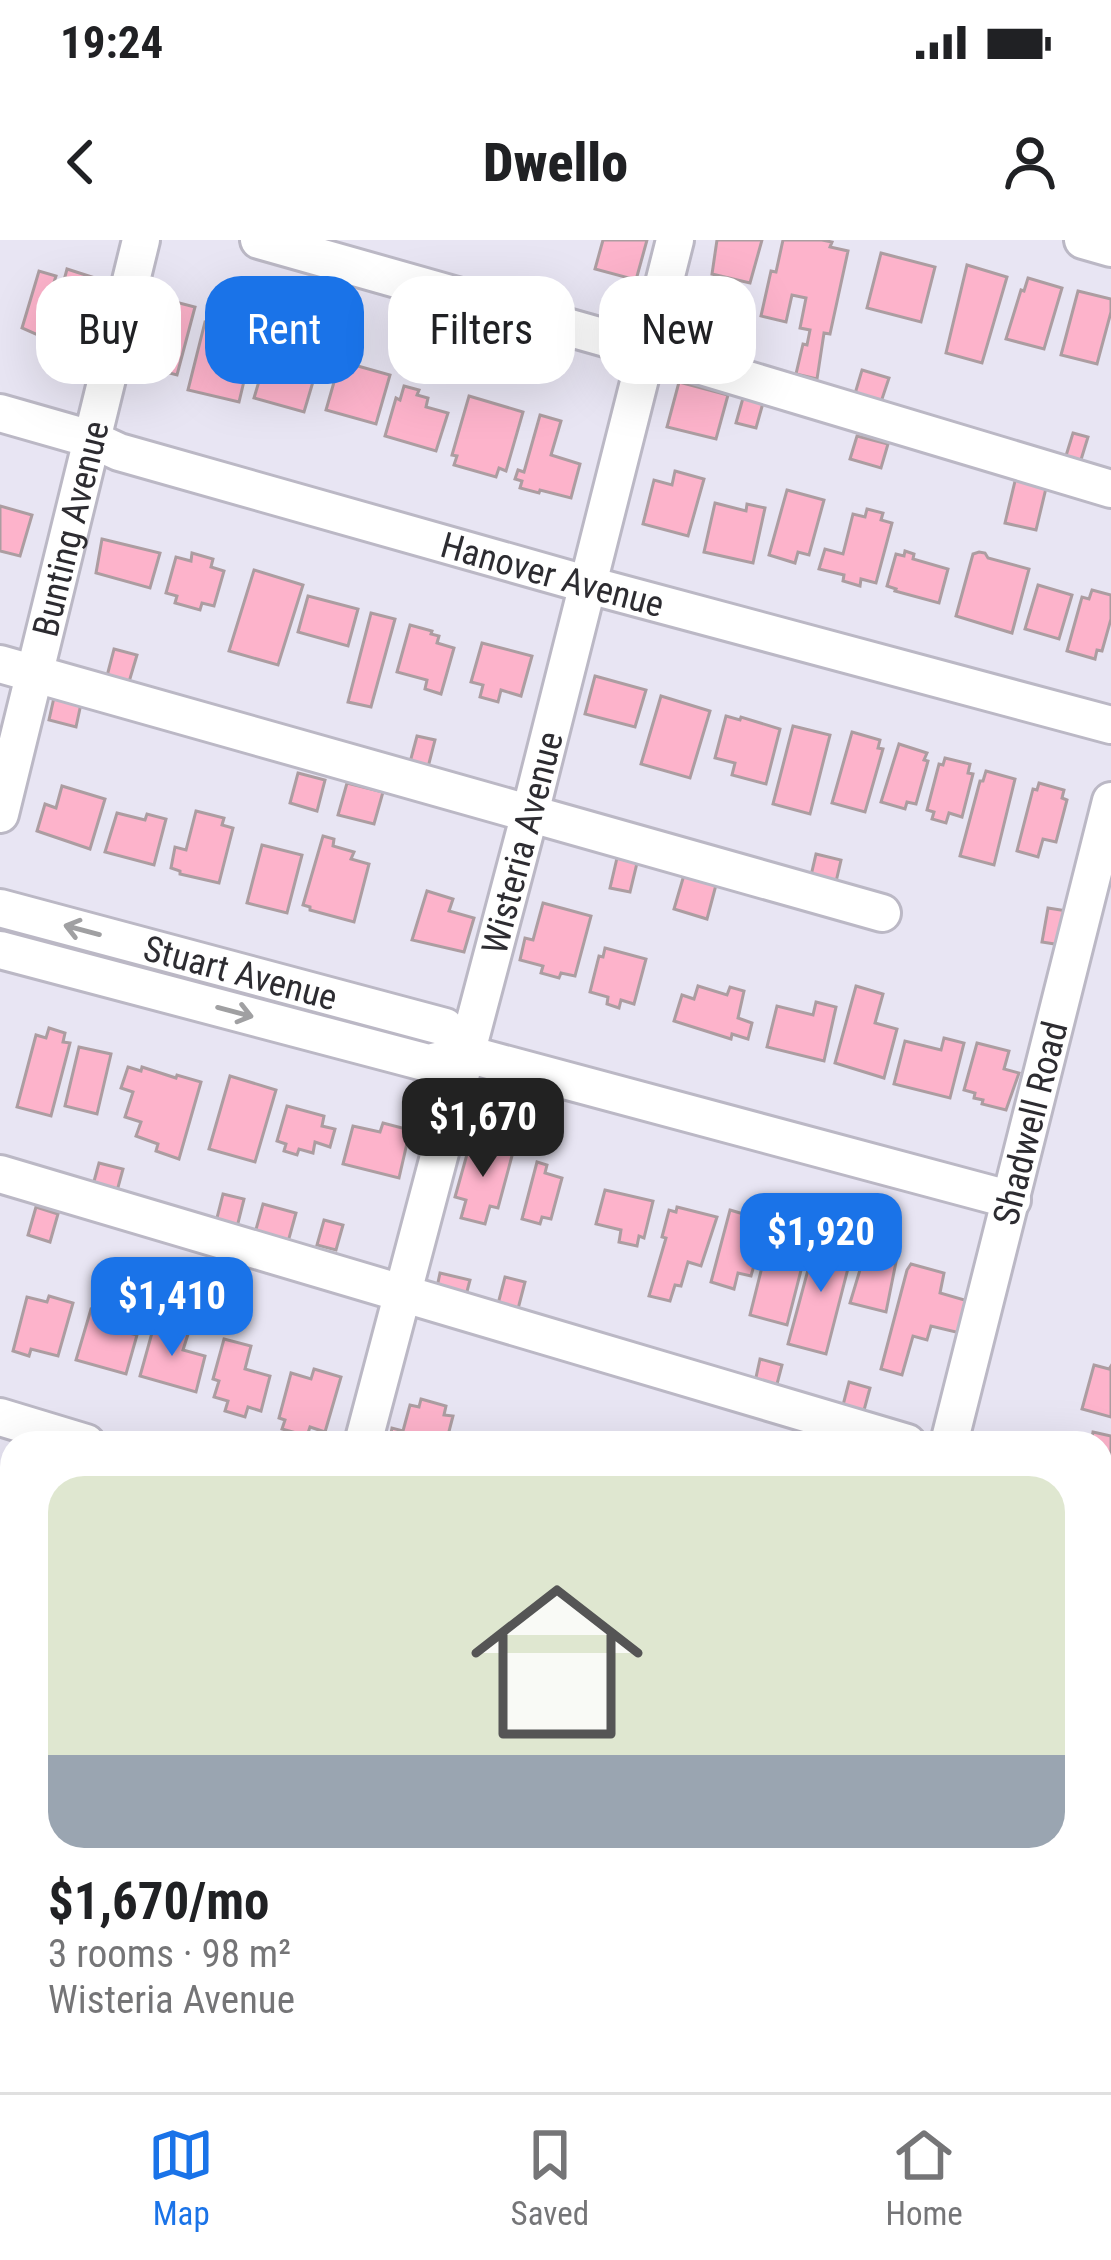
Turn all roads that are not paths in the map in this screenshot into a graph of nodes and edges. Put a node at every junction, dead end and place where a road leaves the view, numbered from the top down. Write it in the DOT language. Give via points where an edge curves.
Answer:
graph roads {
  1 [pos="141,240"];
  2 [pos="259,240"];
  3 [pos="675,240"];
  4 [pos="1083,240"];
  5 [pos="1111,248"];
  6 [pos="666,276"];
  7 [pos="599,336"];
  8 [pos="756,382"];
  9 [pos="639,384"];
  10 [pos="0,413"];
  11 [pos="91,439"];
  12 [pos="1111,488"];
  13 [pos="589,585"];
  14 [pos="17,669"];
  15 [pos="1111,725"];
  16 [pos="1111,801"];
  17 [pos="530,813"];
  18 [pos="0,814"];
  19 [pos="0,908"];
  20 [pos="882,913"];
  21 [pos="0,950"];
  22 [pos="467,1054"];
  23 [pos="0,1174"];
  24 [pos="1012,1199"];
  25 [pos="404,1294"];
  26 [pos="0,1417"];
  27 [pos="46,1431"];
  28 [pos="366,1431"];
  29 [pos="866,1431"];
  30 [pos="952,1431"];
  1 -- 11 [label="street, Bunting Avenue"];
  2 -- 7 [label="street"];
  3 -- 6 [label="street, Wisteria Avenue"];
  4 -- 5 [label="street"];
  8 -- 12 [label="street"];
  9 -- 13 [label="street, Wisteria Avenue"];
  10 -- 11 [label="street, Hanover Avenue"];
  11 -- 13 [label="street, Hanover Avenue"];
  11 -- 14 [label="street, Bunting Avenue"];
  13 -- 15 [label="street, Hanover Avenue"];
  13 -- 17 [label="street, Wisteria Avenue"];
  14 -- 17 [label="street"];
  14 -- 18 [label="street, Bunting Avenue"];
  16 -- 24 [label="street, Shadwell Road"];
  17 -- 20 [label="street"];
  17 -- 22 [label="street, Wisteria Avenue"];
  22 -- 19 [label="street, Stuart Avenue, one-way" via="445,1027"];
  21 -- 22 [label="street, Stuart Avenue, one-way" via="428,1063"];
  22 -- 24 [label="street, Stuart Avenue"];
  22 -- 25 [label="street, Wisteria Avenue"];
  23 -- 25 [label="street"];
  24 -- 30 [label="street, Shadwell Road"];
  25 -- 28 [label="street, Wisteria Avenue"];
  25 -- 29 [label="street"];
  26 -- 27 [label="street"];
}
